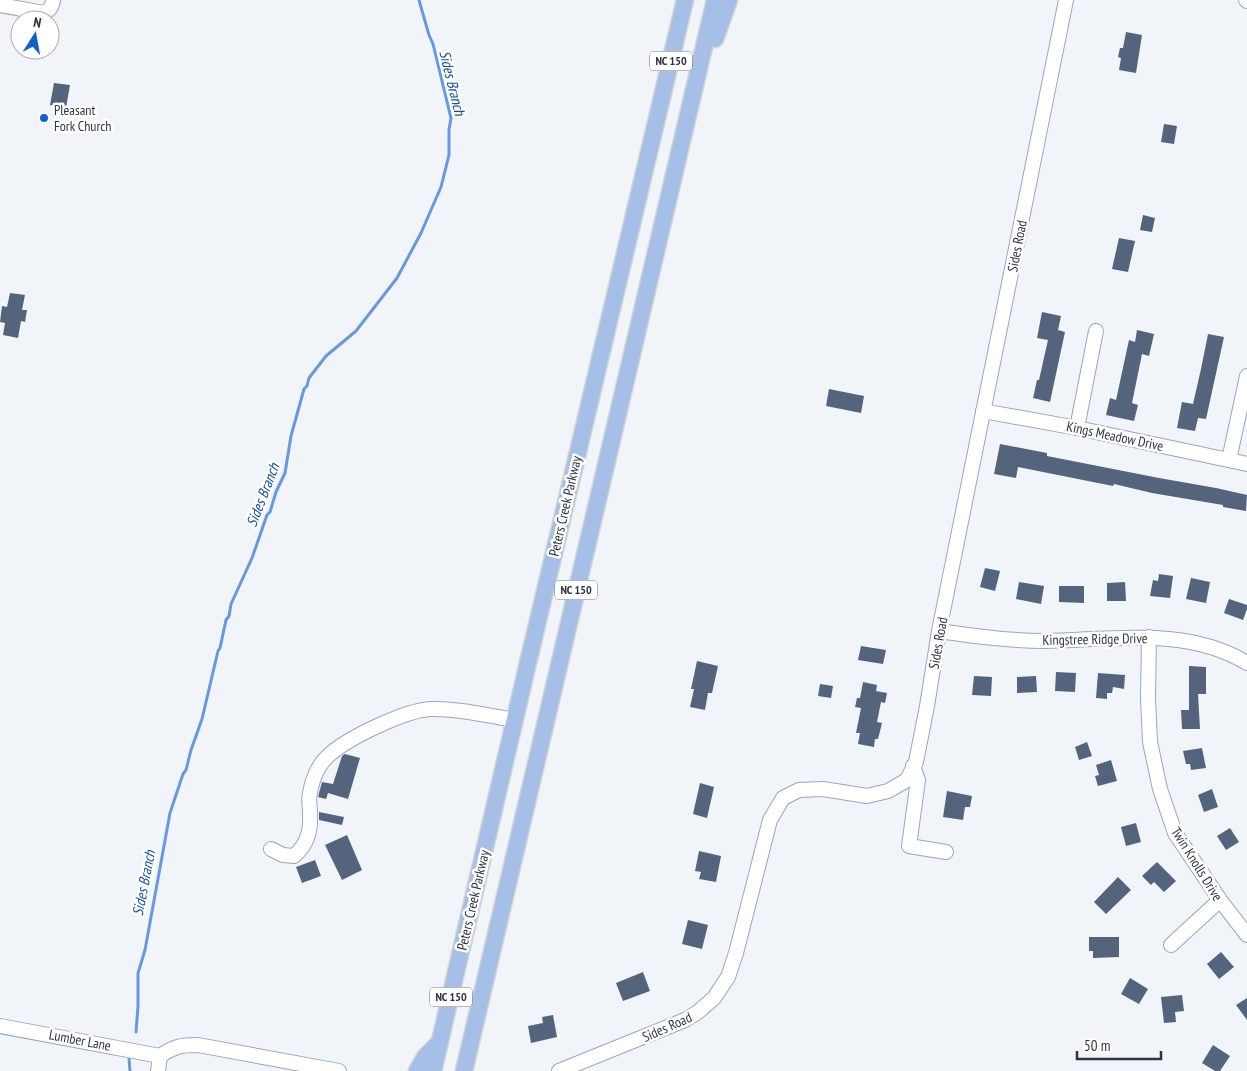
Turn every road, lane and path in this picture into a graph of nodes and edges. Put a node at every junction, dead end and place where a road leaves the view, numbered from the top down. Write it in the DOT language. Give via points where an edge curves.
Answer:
graph roads {
  1 [pos="20,0"];
  2 [pos="674,0"];
  3 [pos="685,0"];
  4 [pos="715,0"];
  5 [pos="729,0"];
  6 [pos="1066,0"];
  7 [pos="52,3"];
  8 [pos="0,5"];
  9 [pos="690,109"];
  10 [pos="657,122"];
  11 [pos="1096,331"];
  12 [pos="1247,376"];
  13 [pos="983,411"];
  14 [pos="1077,428"];
  15 [pos="1229,460"];
  16 [pos="1247,464"];
  17 [pos="939,631"];
  18 [pos="1149,637"];
  19 [pos="1247,662"];
  20 [pos="515,720"];
  21 [pos="914,766"];
  22 [pos="272,849"];
  23 [pos="946,852"];
  24 [pos="1220,900"];
  25 [pos="1247,934"];
  26 [pos="1171,945"];
  27 [pos="0,1026"];
  28 [pos="440,1042"];
  29 [pos="160,1056"];
  30 [pos="158,1071"];
  31 [pos="339,1071"];
  32 [pos="417,1071"];
  33 [pos="434,1071"];
  34 [pos="464,1071"];
  35 [pos="559,1071"];
  1 -- 7 [label="street"];
  2 -- 10 [label="main road"];
  3 -- 10 [label="main road, Peters Creek Parkway / NC 150"];
  4 -- 9 [label="main road, NC 150"];
  5 -- 9 [label="main road"];
  6 -- 13 [label="street, Sides Road"];
  7 -- 8 [label="street" via="49,11 44,12"];
  9 -- 34 [label="main road, NC 150"];
  10 -- 20 [label="main road, Peters Creek Parkway / NC 150"];
  11 -- 14 [label="street"];
  12 -- 15 [label="street"];
  13 -- 14 [label="street, Kings Meadow Drive"];
  13 -- 17 [label="street, Sides Road"];
  14 -- 15 [label="street, Kings Meadow Drive"];
  15 -- 16 [label="street, Kings Meadow Drive"];
  17 -- 18 [label="street, Kingstree Ridge Drive" via="1044,641"];
  17 -- 21 [label="street, Sides Road"];
  18 -- 19 [label="street, Kingstree Ridge Drive" via="1191,642"];
  18 -- 24 [label="street, Twin Knolls Drive" via="1150,742 1160,789 1175,833"];
  20 -- 22 [label="street" via="430,709 388,721 342,744 327,757 315,775 309,795 310,827 302,850 294,856"];
  20 -- 28 [label="main road, Peters Creek Parkway / NC 150"];
  21 -- 23 [label="street" via="918,780 909,846"];
  21 -- 35 [label="street, Sides Road" via="907,780 888,791 868,796 823,789 799,790 783,798 770,820 728,977 714,998 685,1020"];
  24 -- 25 [label="street, Twin Knolls Drive"];
  24 -- 26 [label="street"];
  27 -- 29 [label="street, Lumber Lane"];
  28 -- 32 [label="main road"];
  28 -- 33 [label="main road, Peters Creek Parkway / NC 150"];
  29 -- 30 [label="street"];
  29 -- 31 [label="street" via="172,1048 198,1045"];
}
